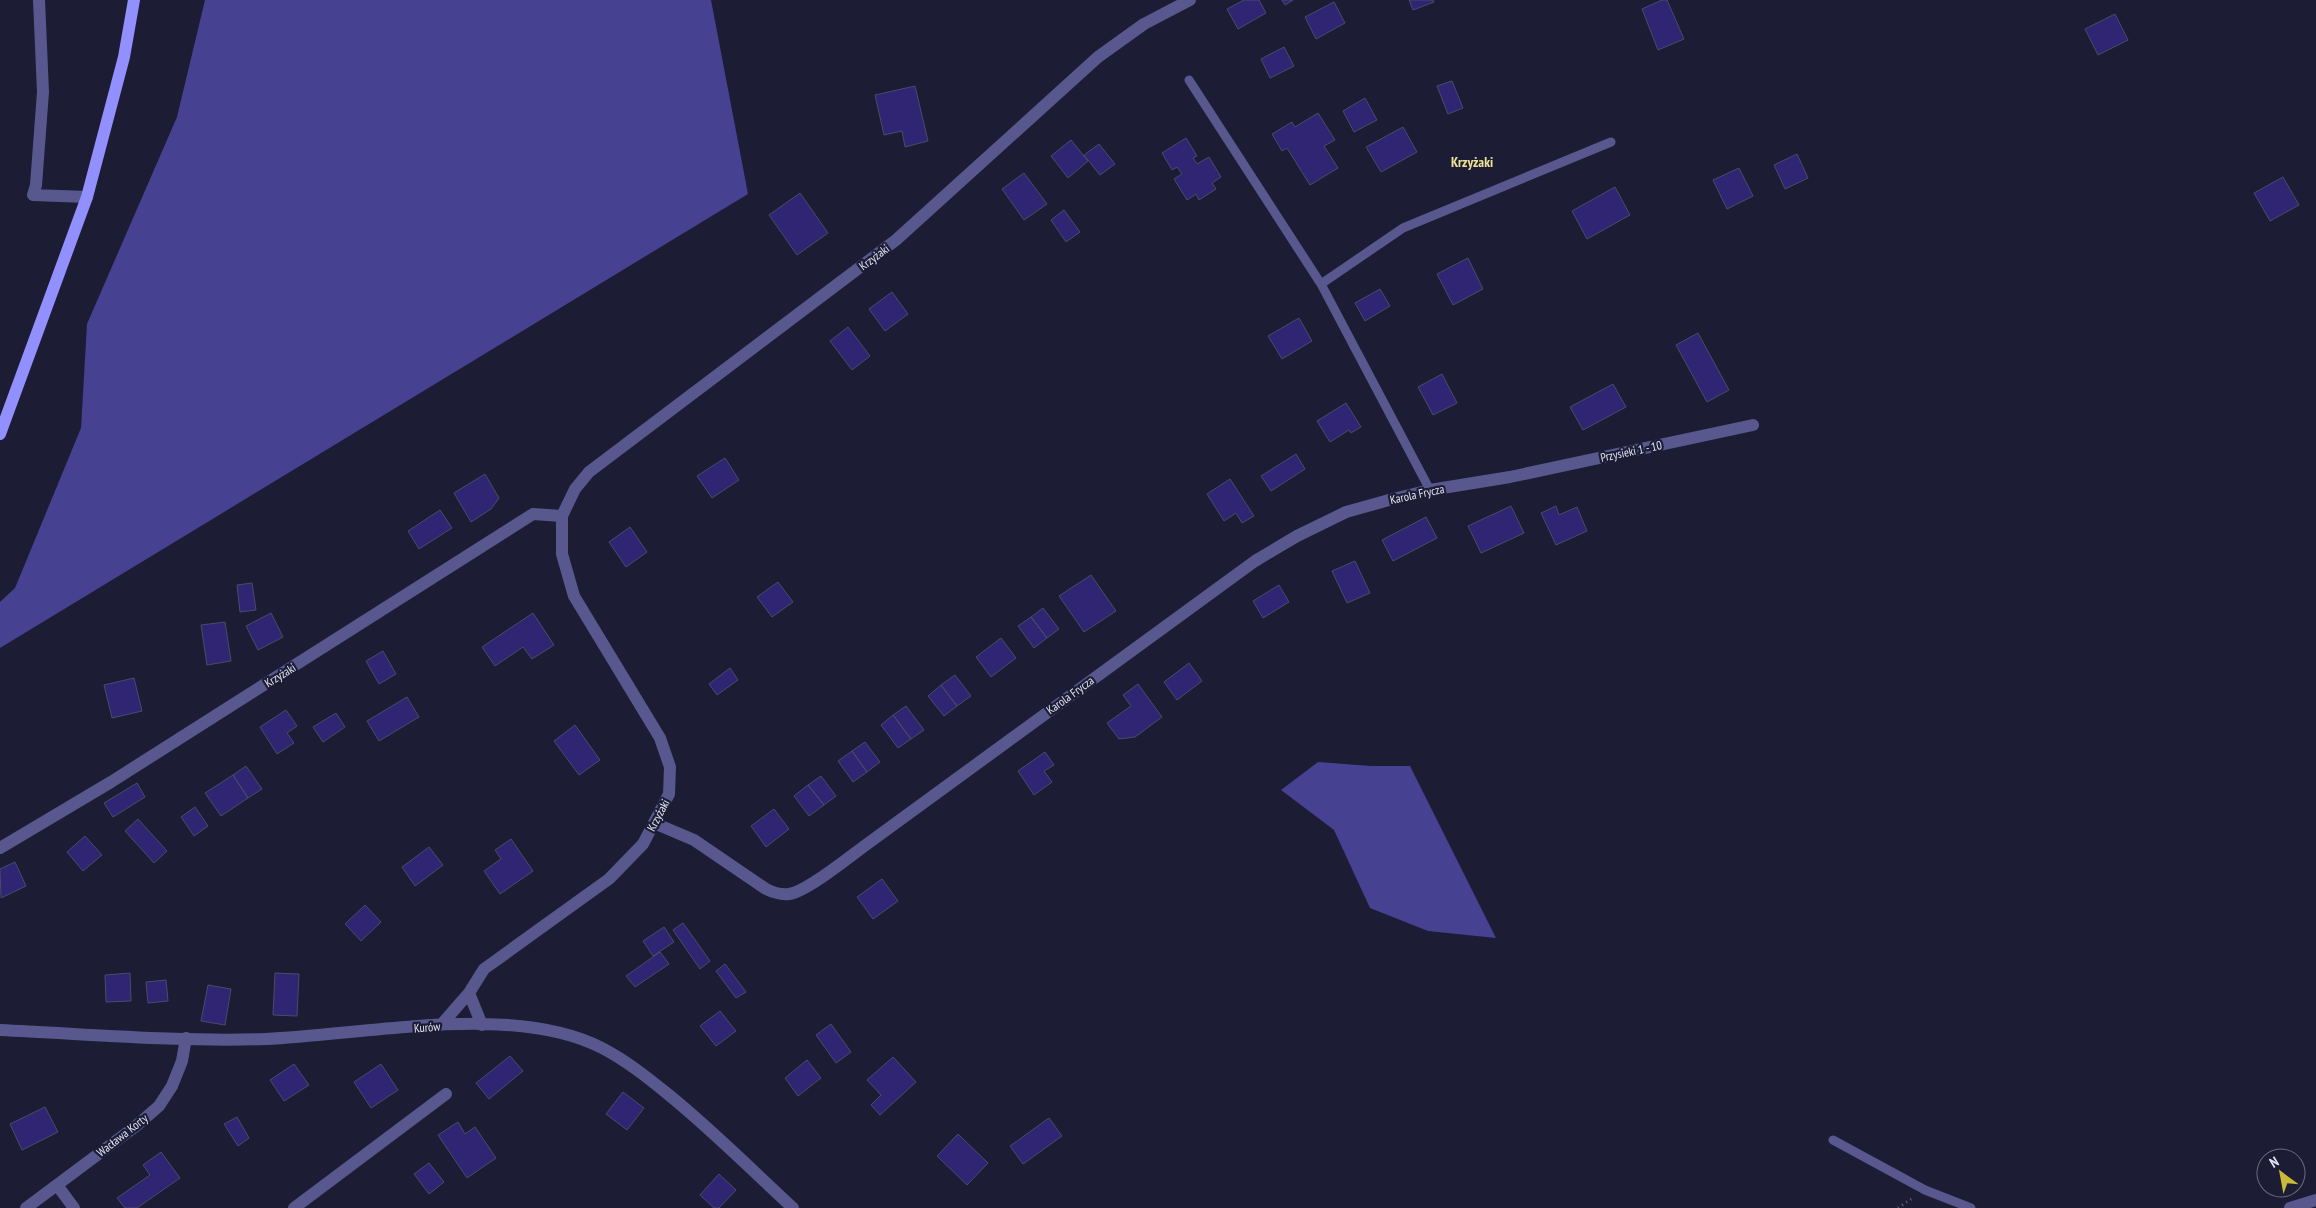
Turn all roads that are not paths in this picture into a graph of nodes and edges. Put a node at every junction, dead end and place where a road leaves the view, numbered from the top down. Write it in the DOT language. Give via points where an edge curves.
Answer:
graph roads {
  1 [pos="39,0"];
  2 [pos="134,0"];
  3 [pos="1190,0"];
  4 [pos="1189,80"];
  5 [pos="1612,142"];
  6 [pos="87,197"];
  7 [pos="1321,284"];
  8 [pos="1753,425"];
  9 [pos="0,434"];
  10 [pos="1510,477"];
  11 [pos="1430,490"];
  12 [pos="562,516"];
  13 [pos="654,823"];
  14 [pos="0,848"];
  15 [pos="469,993"];
  16 [pos="441,1025"];
  17 [pos="482,1025"];
  18 [pos="0,1030"];
  19 [pos="186,1038"];
  20 [pos="446,1094"];
  21 [pos="1833,1140"];
  22 [pos="57,1184"];
  23 [pos="2316,1200"];
  24 [pos="26,1208"];
  25 [pos="74,1208"];
  26 [pos="294,1208"];
  27 [pos="793,1208"];
  28 [pos="1971,1208"];
  29 [pos="2290,1208"];
  1 -- 6 [label="street" via="43,92 33,196"];
  2 -- 6 [label="main road" via="124,56"];
  3 -- 12 [label="street, Krzyżaki" via="1144,24 1098,57 896,240 589,472 575,489"];
  4 -- 7 [label="lane"];
  5 -- 7 [label="lane" via="1403,228"];
  6 -- 9 [label="main road"];
  7 -- 11 [label="lane"];
  8 -- 10 [label="street, Przysieki 1 - 10"];
  10 -- 11 [label="street, Karola Frycza"];
  11 -- 13 [label="street, Karola Frycza" via="1346,512 1255,561 818,879 791,894 776,894 694,840"];
  12 -- 13 [label="street, Krzyżaki" via="562,554 574,596 660,738 670,767 669,794"];
  12 -- 14 [label="street, Krzyżaki" via="533,514 111,782"];
  13 -- 15 [label="street, Krzyżaki" via="643,844 609,879 484,969"];
  15 -- 16 [label="street, Krzyżaki"];
  15 -- 17 [label="street"];
  16 -- 17 [label="street, Kurów"];
  16 -- 19 [label="street, Kurów" via="267,1039"];
  17 -- 27 [label="street, Kurów" via="565,1034 601,1048 637,1069 694,1116"];
  18 -- 19 [label="street, Kurów"];
  19 -- 22 [label="street, Wacława Korty" via="182,1061 159,1106"];
  20 -- 26 [label="street"];
  21 -- 28 [label="lane" via="1926,1190"];
  22 -- 24 [label="street, Wacława Korty"];
  22 -- 25 [label="street"];
  23 -- 29 [label="street"];
}
